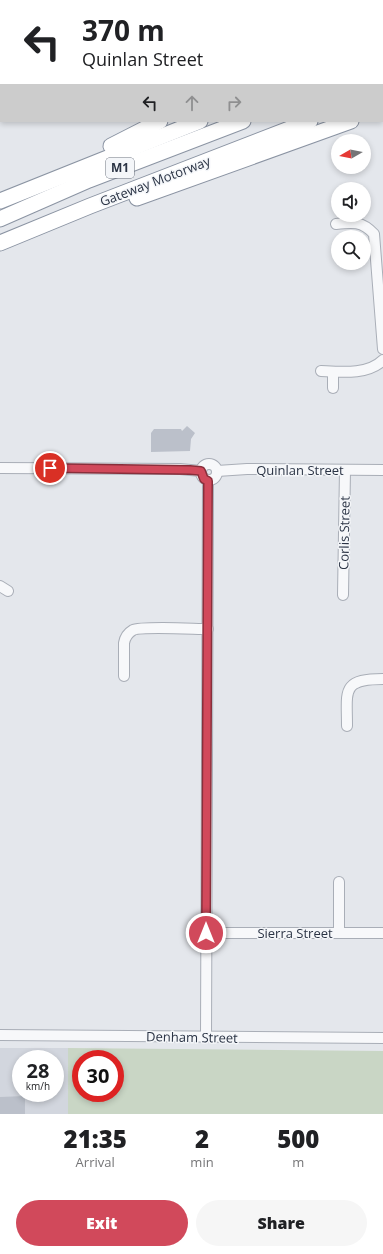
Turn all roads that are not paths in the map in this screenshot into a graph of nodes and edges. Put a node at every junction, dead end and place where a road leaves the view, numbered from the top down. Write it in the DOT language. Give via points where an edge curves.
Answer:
graph roads {
  1 [pos="158,122"];
  2 [pos="198,122"];
  3 [pos="240,122"];
  4 [pos="307,122"];
  5 [pos="348,122"];
  6 [pos="0,201"];
  7 [pos="90,206"];
  8 [pos="0,219"];
  9 [pos="342,222"];
  10 [pos="358,222"];
  11 [pos="336,224"];
  12 [pos="0,243"];
  13 [pos="383,349"];
  14 [pos="383,360"];
  15 [pos="321,372"];
  16 [pos="333,372"];
  17 [pos="333,388"];
  18 [pos="0,468"];
  19 [pos="345,470"];
  20 [pos="383,470"];
  21 [pos="201,471"];
  22 [pos="218,471"];
  23 [pos="208,481"];
  24 [pos="343,595"];
  25 [pos="208,629"];
  26 [pos="124,676"];
  27 [pos="383,679"];
  28 [pos="347,726"];
  29 [pos="339,882"];
  30 [pos="206,933"];
  31 [pos="339,933"];
  32 [pos="383,933"];
  33 [pos="0,1035"];
  34 [pos="206,1037"];
  35 [pos="383,1038"];
  1 -- 6 [label="highway"];
  2 -- 6 [label="highway"];
  3 -- 8 [label="highway, Gateway Motorway / M1" via="97,177"];
  4 -- 7 [label="highway, Gateway Motorway / M1"];
  5 -- 7 [label="highway" via="116,206"];
  7 -- 12 [label="highway, Gateway Motorway / M1"];
  9 -- 11 [label="street"];
  10 -- 13 [label="street" via="366,225 374,234"];
  14 -- 16 [label="street" via="377,366 351,372"];
  15 -- 16 [label="street"];
  16 -- 17 [label="street"];
  18 -- 21 [label="street"];
  19 -- 20 [label="street, Quinlan Street"];
  19 -- 22 [label="street, Quinlan Street"];
  19 -- 24 [label="street, Corlis Street"];
  21 -- 22 [label="street" via="210,464"];
  21 -- 23 [label="street" via="204,479"];
  22 -- 23 [label="street" via="215,478"];
  23 -- 25 [label="street"];
  25 -- 26 [label="street" via="131,631 124,643"];
  25 -- 30 [label="street"];
  27 -- 28 [label="street" via="359,680 349,689"];
  29 -- 31 [label="street"];
  30 -- 31 [label="street, Sierra Street"];
  30 -- 34 [label="street"];
  31 -- 32 [label="street, Sierra Street"];
  33 -- 34 [label="street, Denham Street"];
  34 -- 35 [label="street, Denham Street"];
}
